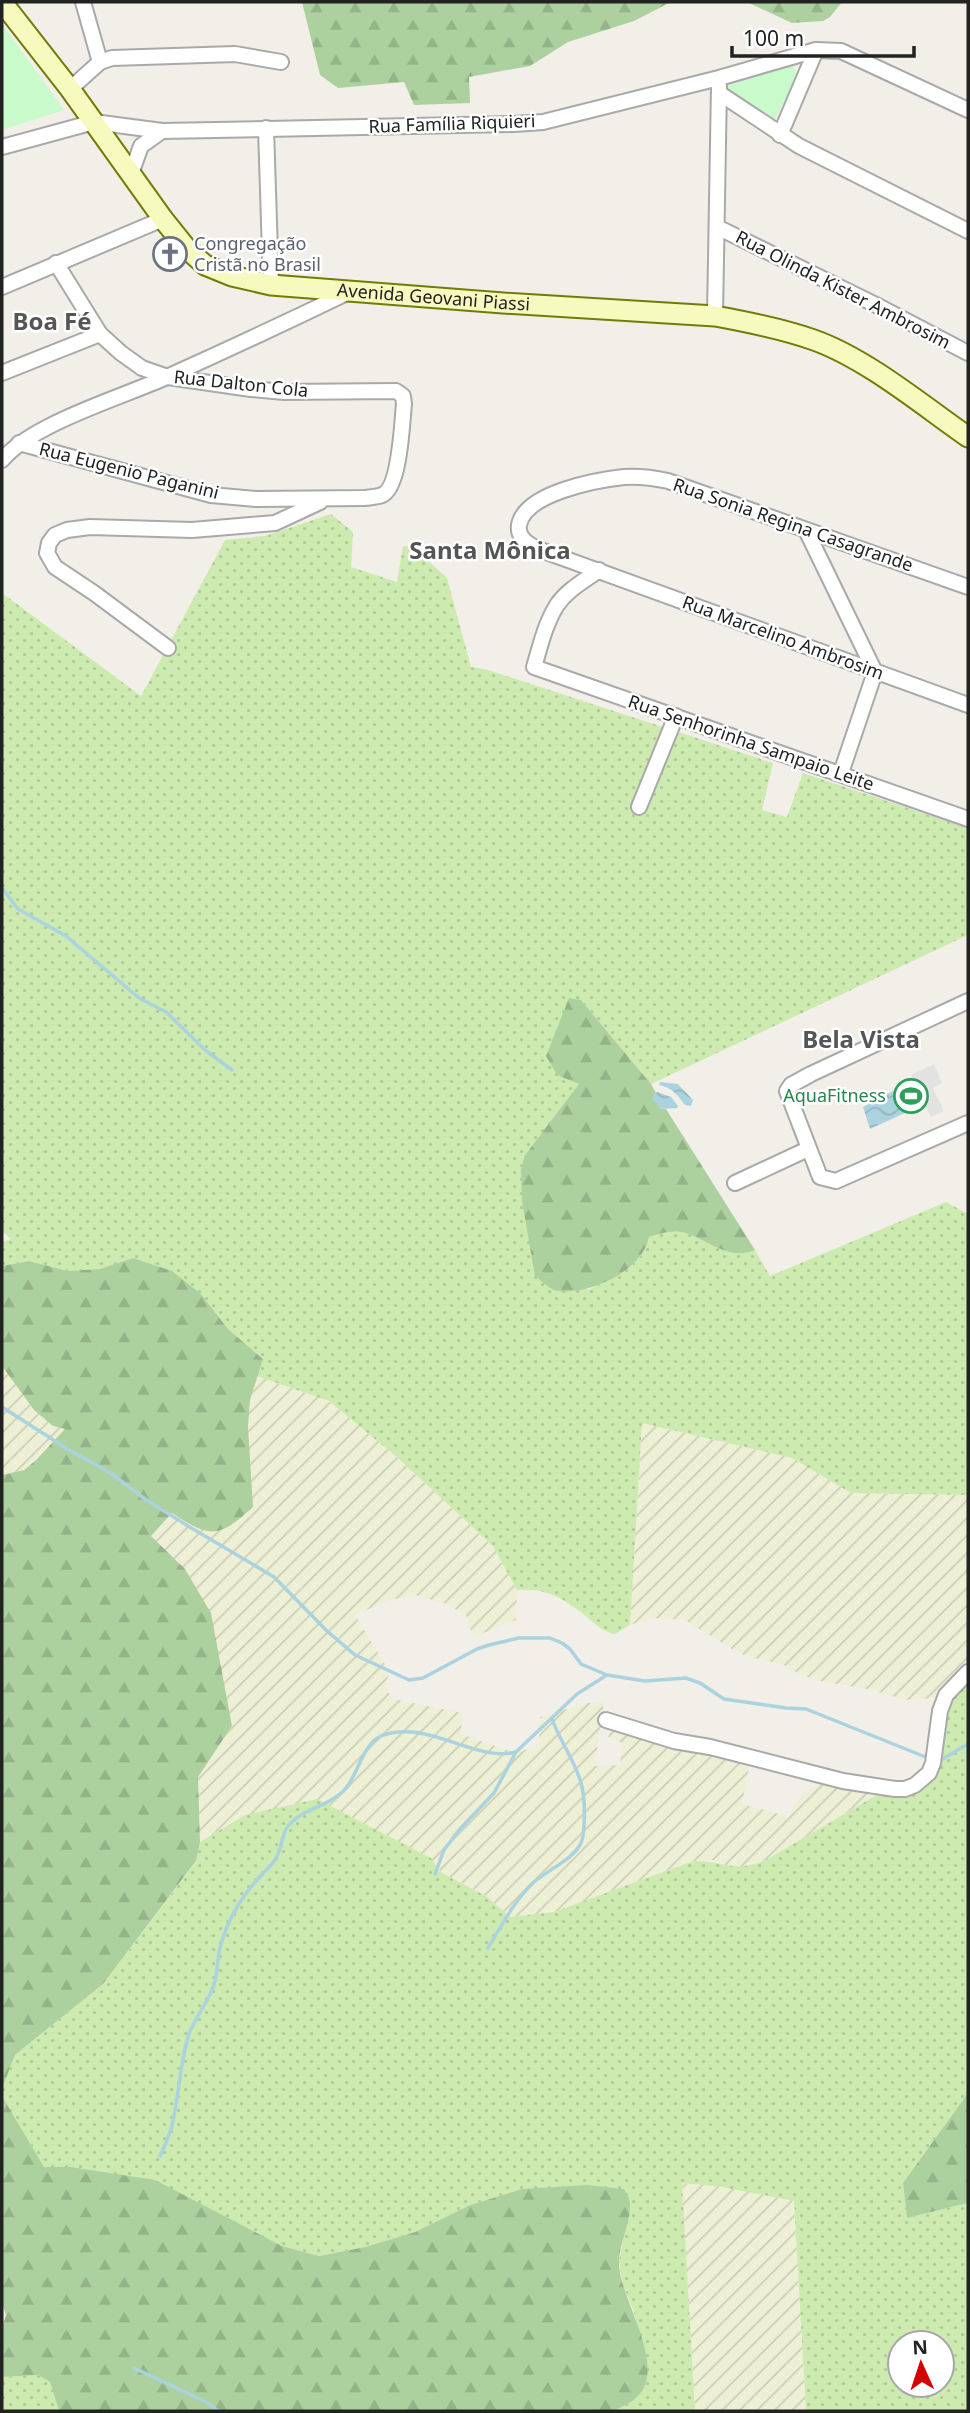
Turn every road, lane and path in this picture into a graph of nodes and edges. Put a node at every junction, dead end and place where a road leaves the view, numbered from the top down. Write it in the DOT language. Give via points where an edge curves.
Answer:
graph roads {
  1 [pos="2,2"];
  2 [pos="83,2"];
  3 [pos="816,50"];
  4 [pos="100,62"];
  5 [pos="281,62"];
  6 [pos="719,78"];
  7 [pos="70,89"];
  8 [pos="719,93"];
  9 [pos="968,110"];
  10 [pos="94,122"];
  11 [pos="266,128"];
  12 [pos="162,131"];
  13 [pos="780,135"];
  14 [pos="2,147"];
  15 [pos="131,174"];
  16 [pos="163,219"];
  17 [pos="718,227"];
  18 [pos="968,231"];
  19 [pos="56,263"];
  20 [pos="271,285"];
  21 [pos="2,287"];
  22 [pos="351,292"];
  23 [pos="715,316"];
  24 [pos="100,334"];
  25 [pos="968,353"];
  26 [pos="2,373"];
  27 [pos="167,377"];
  28 [pos="968,438"];
  29 [pos="19,443"];
  30 [pos="2,460"];
  31 [pos="366,498"];
  32 [pos="324,499"];
  33 [pos="806,530"];
  34 [pos="599,570"];
  35 [pos="968,587"];
  36 [pos="168,648"];
  37 [pos="875,672"];
  38 [pos="968,705"];
  39 [pos="676,716"];
  40 [pos="841,773"];
  41 [pos="639,807"];
  42 [pos="968,819"];
  43 [pos="968,1001"];
  44 [pos="968,1123"];
  45 [pos="808,1149"];
  46 [pos="735,1183"];
  47 [pos="968,1672"];
  48 [pos="606,1720"];
  1 -- 7 [label="main road, Avenida Geovani Piassi"];
  2 -- 4 [label="street"];
  3 -- 6 [label="street, Rua Família Riquieri"];
  3 -- 9 [label="street" via="841,51"];
  3 -- 13 [label="street"];
  4 -- 5 [label="street" via="235,54"];
  4 -- 7 [label="street"];
  6 -- 8 [label="street"];
  6 -- 11 [label="street, Rua Família Riquieri" via="542,122"];
  7 -- 10 [label="main road, Avenida Geovani Piassi"];
  8 -- 13 [label="street"];
  8 -- 17 [label="street"];
  10 -- 12 [label="street, Rua Família Riquieri"];
  10 -- 14 [label="street"];
  10 -- 15 [label="main road, Avenida Geovani Piassi"];
  11 -- 12 [label="street, Rua Família Riquieri"];
  11 -- 20 [label="street"];
  12 -- 15 [label="street" via="141,146"];
  13 -- 18 [label="street"];
  15 -- 16 [label="main road, Avenida Geovani Piassi"];
  16 -- 19 [label="street"];
  16 -- 20 [label="main road, Avenida Geovani Piassi" via="205,265"];
  17 -- 23 [label="street"];
  17 -- 25 [label="street, Rua Olinda Kister Ambrosim"];
  19 -- 21 [label="street"];
  19 -- 24 [label="street, Rua Dalton Cola"];
  20 -- 22 [label="main road, Avenida Geovani Piassi"];
  22 -- 23 [label="main road, Avenida Geovani Piassi"];
  22 -- 27 [label="street"];
  23 -- 28 [label="main road, Avenida Geovani Piassi" via="815,341 866,367"];
  24 -- 26 [label="street"];
  24 -- 27 [label="street, Rua Dalton Cola" via="142,368"];
  27 -- 29 [label="street"];
  27 -- 31 [label="street, Rua Dalton Cola" via="284,392 396,391 404,404 395,475 390,489"];
  29 -- 30 [label="street"];
  29 -- 32 [label="street, Rua Eugenio Paganini" via="211,495"];
  31 -- 32 [label="street, Rua Eugenio Paganini"];
  32 -- 36 [label="street" via="275,523 192,530 90,527 55,535 47,553 55,567"];
  33 -- 34 [label="street, Rua Sonia Regina Casagrande" via="648,477 617,478 546,496 524,513 519,530 528,544"];
  33 -- 35 [label="street, Rua Sonia Regina Casagrande"];
  33 -- 37 [label="street"];
  34 -- 37 [label="street, Rua Marcelino Ambrosim"];
  34 -- 39 [label="street, Rua Senhorinha Sampaio Leite" via="557,605 534,667"];
  37 -- 38 [label="street, Rua Marcelino Ambrosim"];
  37 -- 40 [label="street"];
  39 -- 40 [label="street, Rua Senhorinha Sampaio Leite"];
  39 -- 41 [label="street"];
  40 -- 42 [label="street, Rua Senhorinha Sampaio Leite"];
  43 -- 45 [label="street" via="791,1085 787,1094"];
  44 -- 45 [label="street" via="836,1181 820,1177"];
  45 -- 46 [label="street"];
  47 -- 48 [label="street" via="946,1695 929,1773 905,1789 843,1781"];
}
